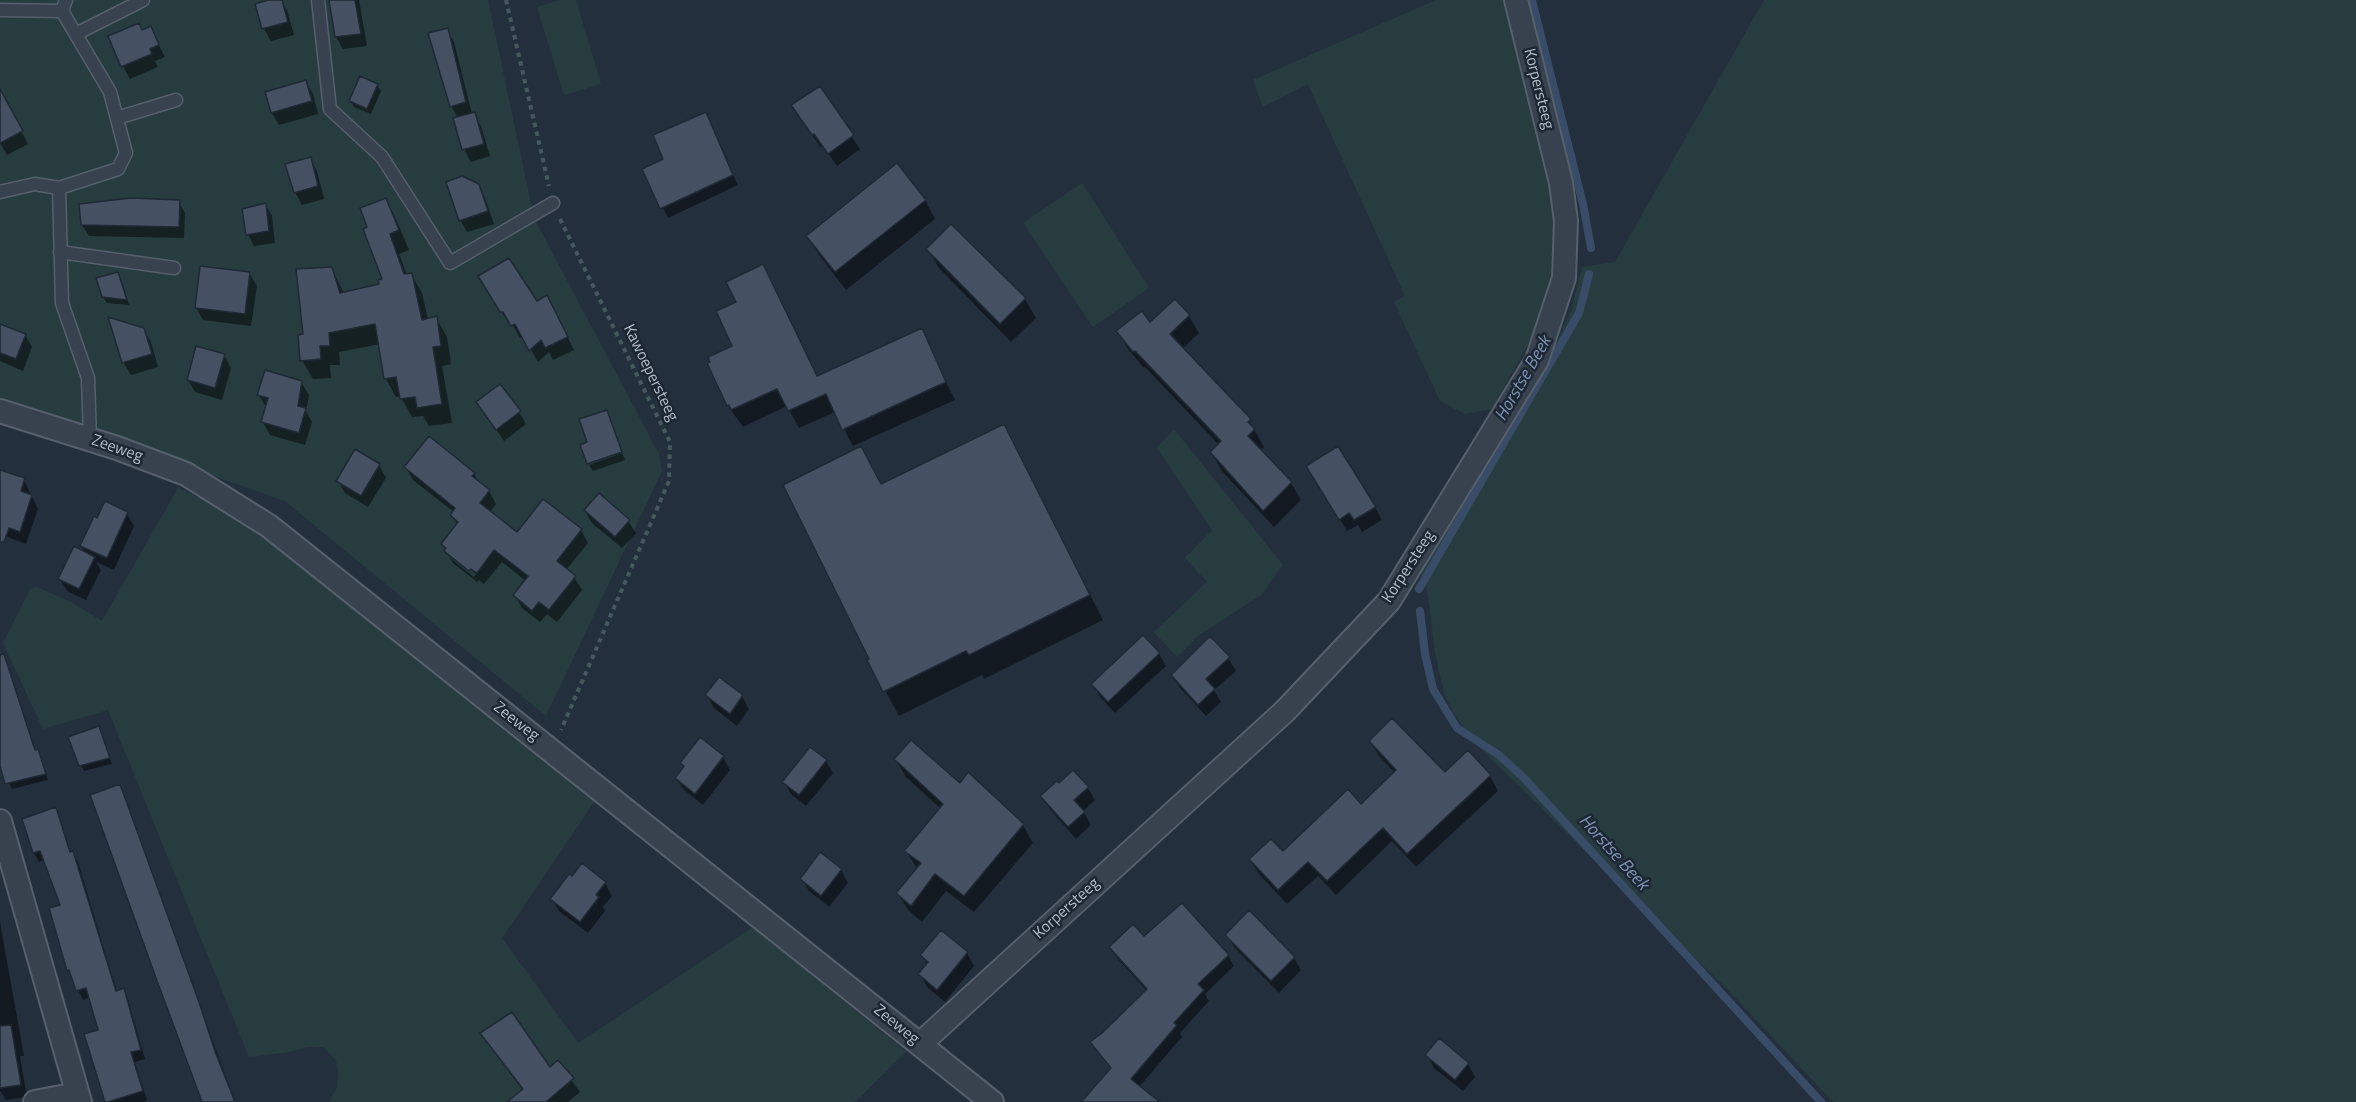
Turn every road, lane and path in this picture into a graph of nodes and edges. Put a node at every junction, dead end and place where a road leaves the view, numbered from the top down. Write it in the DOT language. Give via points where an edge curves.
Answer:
graph roads {
  1 [pos="143,0"];
  2 [pos="318,0"];
  3 [pos="506,0"];
  4 [pos="1516,0"];
  5 [pos="64,6"];
  6 [pos="0,10"];
  7 [pos="76,34"];
  8 [pos="176,100"];
  9 [pos="117,118"];
  10 [pos="59,188"];
  11 [pos="0,192"];
  12 [pos="553,203"];
  13 [pos="60,252"];
  14 [pos="174,268"];
  15 [pos="0,411"];
  16 [pos="90,439"];
  17 [pos="552,750"];
  18 [pos="0,821"];
  19 [pos="920,1044"];
  20 [pos="78,1098"];
  21 [pos="35,1102"];
  22 [pos="992,1102"];
  1 -- 7 [label="lane"];
  2 -- 12 [label="lane" via="330,109 382,157 450,263"];
  3 -- 12 [label="path, Kawoepersteeg"];
  4 -- 19 [label="street, Korpersteeg" via="1561,183 1566,220 1564,278 1537,360 1389,601 1285,711"];
  5 -- 6 [label="lane"];
  5 -- 7 [label="lane"];
  7 -- 9 [label="lane" via="110,92"];
  8 -- 9 [label="lane"];
  9 -- 10 [label="lane" via="126,153 118,169"];
  10 -- 11 [label="lane" via="35,184"];
  10 -- 13 [label="lane"];
  12 -- 17 [label="path, Kawoepersteeg" via="670,442 669,481"];
  13 -- 14 [label="lane"];
  13 -- 16 [label="lane" via="62,303 88,378"];
  15 -- 16 [label="street, Zeeweg"];
  16 -- 17 [label="street, Zeeweg" via="186,474 269,526"];
  17 -- 19 [label="street, Zeeweg"];
  18 -- 20 [label="street"];
  19 -- 22 [label="street, Zeeweg"];
  20 -- 21 [label="street"];
}
